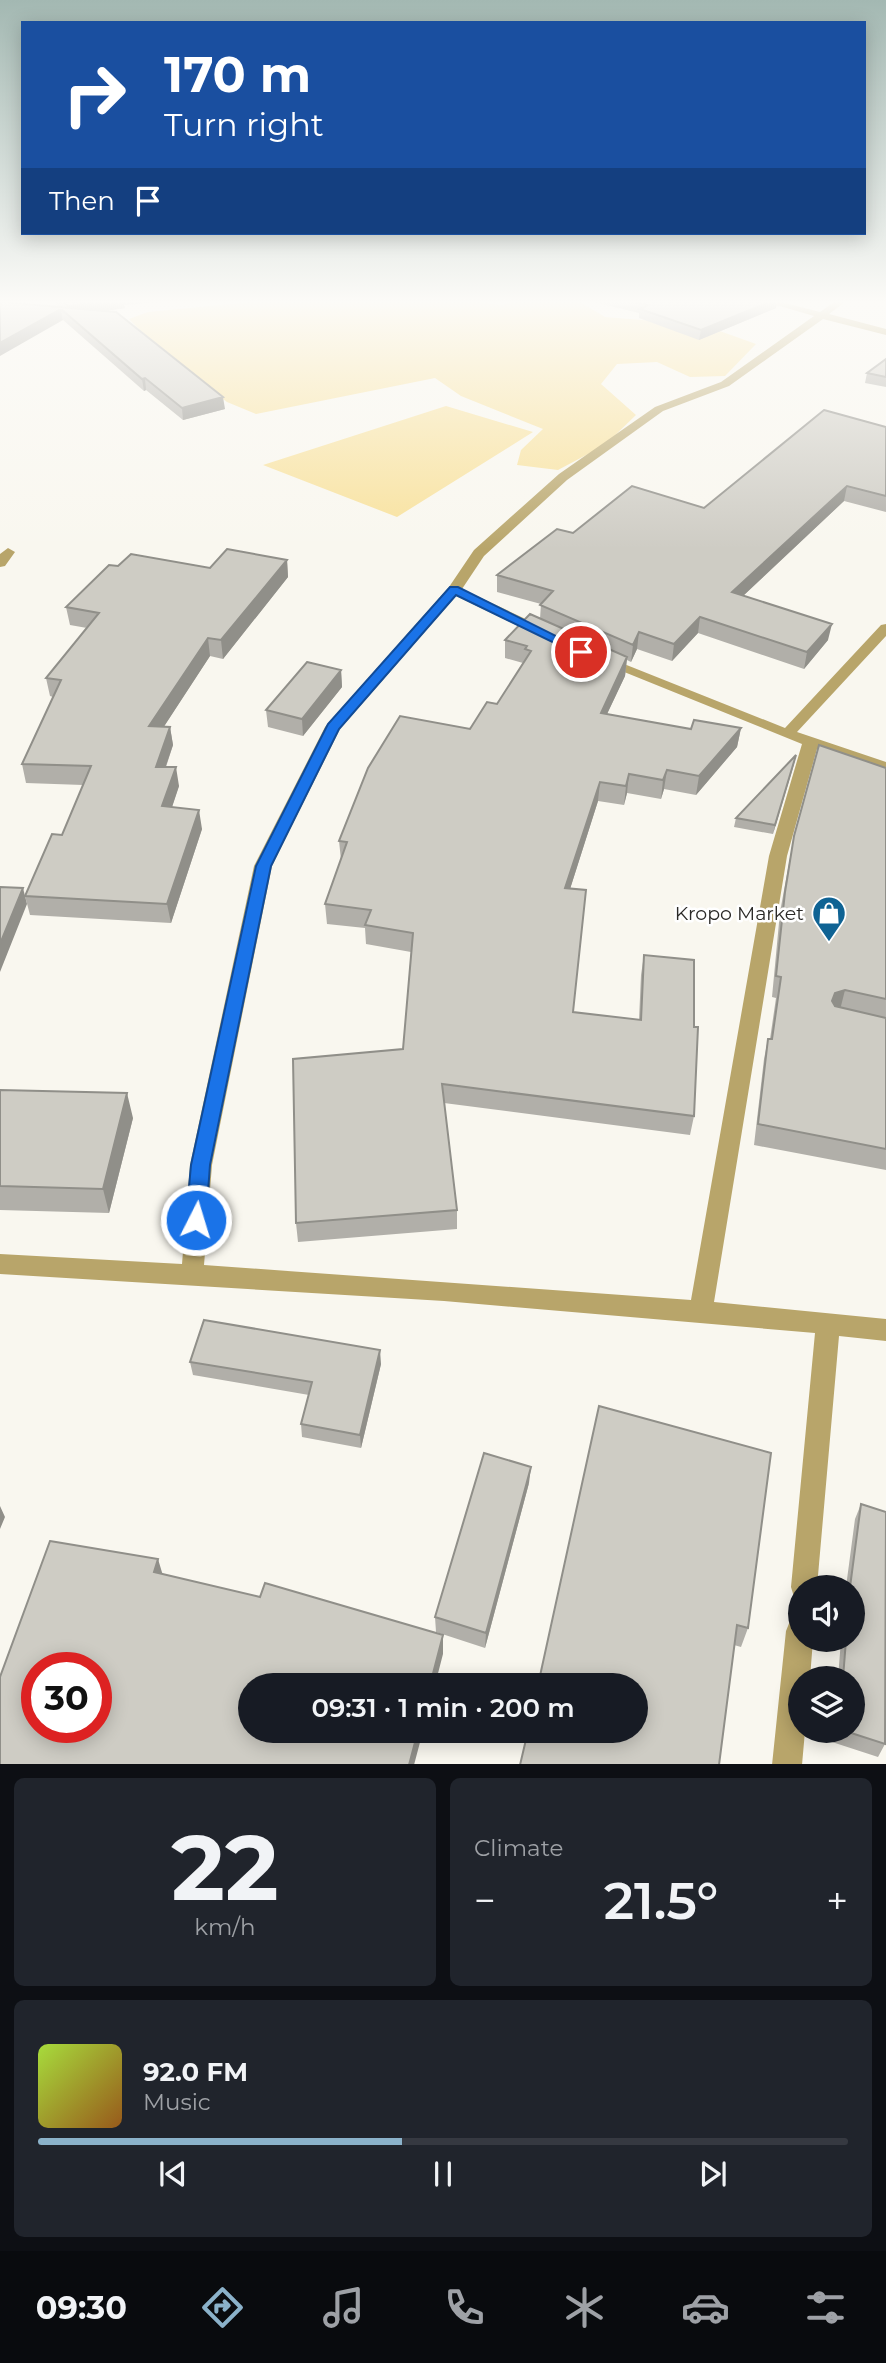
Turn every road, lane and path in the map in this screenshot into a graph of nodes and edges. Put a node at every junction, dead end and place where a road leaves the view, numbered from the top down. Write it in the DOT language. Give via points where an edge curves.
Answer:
graph roads {
  1 [pos="724,384"];
  2 [pos="454,590"];
  3 [pos="886,628"];
  4 [pos="558,640"];
  5 [pos="594,657"];
  6 [pos="788,734"];
  7 [pos="811,741"];
  8 [pos="886,766"];
  9 [pos="0,1264"];
  10 [pos="192,1274"];
  11 [pos="701,1310"];
  12 [pos="828,1323"];
  13 [pos="886,1330"];
  14 [pos="805,1575"];
  15 [pos="798,1652"];
  16 [pos="788,1764"];
  1 -- 2 [label="street" via="659,409 563,477 479,553"];
  2 -- 4 [label="street"];
  2 -- 10 [label="street" via="333,727 263,866 201,1165"];
  3 -- 6 [label="street"];
  5 -- 6 [label="street"];
  6 -- 7 [label="street"];
  7 -- 8 [label="street"];
  7 -- 11 [label="street" via="778,856"];
  9 -- 10 [label="street"];
  10 -- 11 [label="street"];
  11 -- 12 [label="street"];
  12 -- 13 [label="street"];
  12 -- 14 [label="street"];
  15 -- 16 [label="street"];
}
